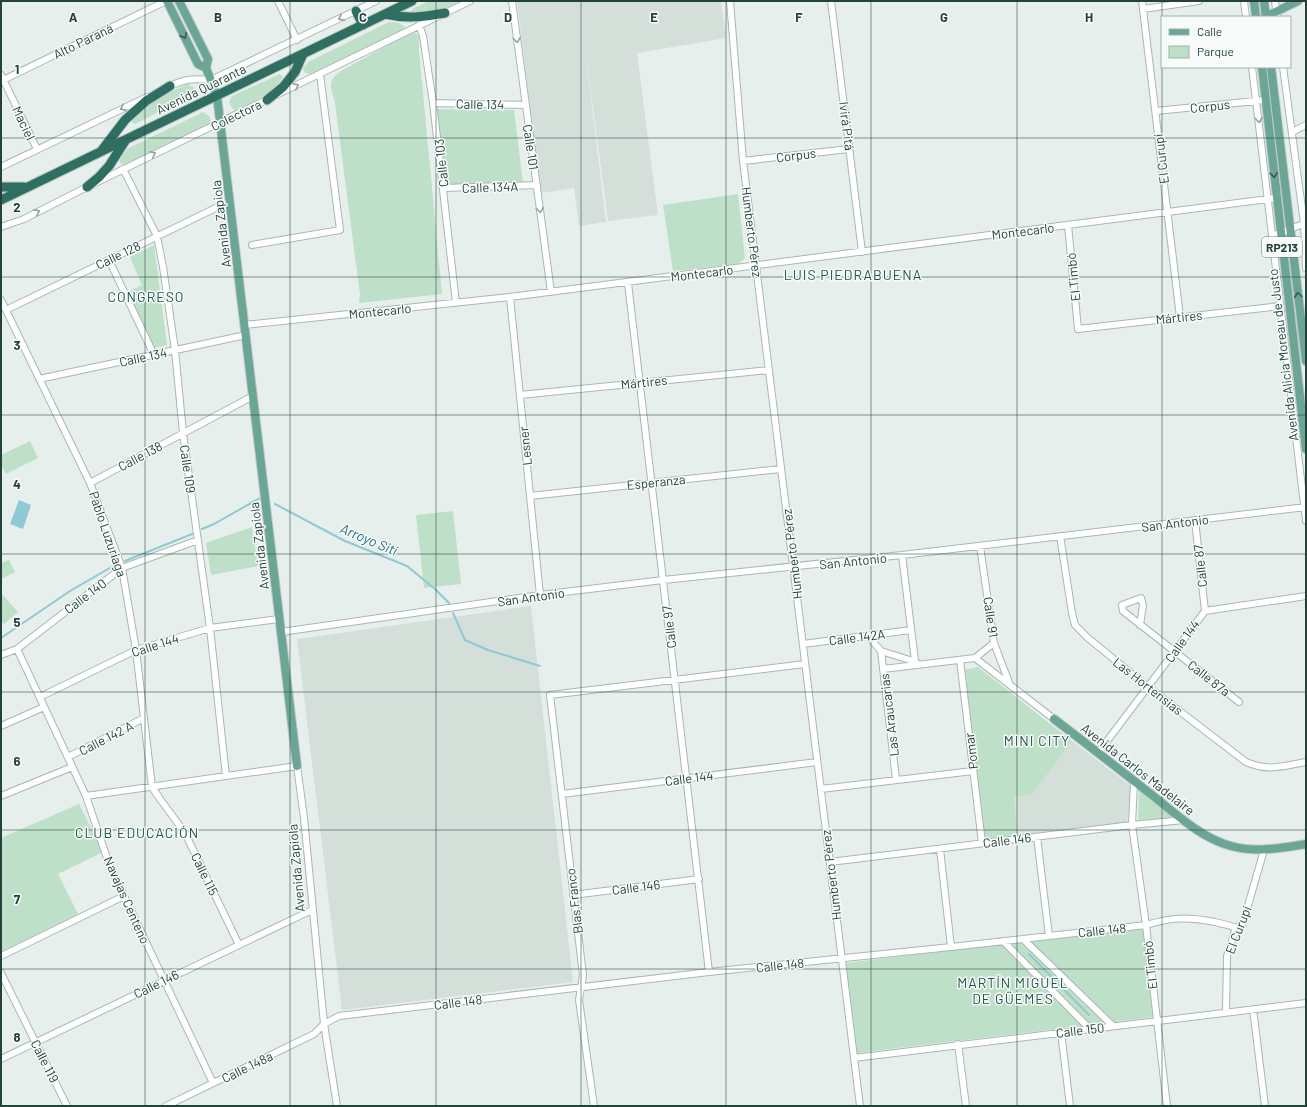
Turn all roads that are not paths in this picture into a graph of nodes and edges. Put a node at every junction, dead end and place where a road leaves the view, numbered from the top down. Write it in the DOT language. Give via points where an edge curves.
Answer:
graph roads {
  1 [pos="166,1"];
  2 [pos="179,1"];
  3 [pos="278,1"];
  4 [pos="376,1"];
  5 [pos="412,1"];
  6 [pos="470,1"];
  7 [pos="512,1"];
  8 [pos="730,1"];
  9 [pos="831,1"];
  10 [pos="1142,1"];
  11 [pos="1200,1"];
  12 [pos="1244,1"];
  13 [pos="1254,1"];
  14 [pos="1264,1"];
  15 [pos="1275,1"];
  16 [pos="1298,1"];
  17 [pos="1143,9"];
  18 [pos="356,11"];
  19 [pos="445,13"];
  20 [pos="385,14"];
  21 [pos="1277,14"];
  22 [pos="1246,16"];
  23 [pos="1256,16"];
  24 [pos="1265,16"];
  25 [pos="363,25"];
  26 [pos="419,25"];
  27 [pos="297,40"];
  28 [pos="303,54"];
  29 [pos="206,68"];
  30 [pos="1252,68"];
  31 [pos="1262,68"];
  32 [pos="1272,68"];
  33 [pos="1283,68"];
  34 [pos="320,74"];
  35 [pos="2,79"];
  36 [pos="211,80"];
  37 [pos="170,86"];
  38 [pos="217,96"];
  39 [pos="267,100"];
  40 [pos="1265,100"];
  41 [pos="1256,101"];
  42 [pos="433,103"];
  43 [pos="526,105"];
  44 [pos="1156,111"];
  45 [pos="220,122"];
  46 [pos="1306,125"];
  47 [pos="1292,132"];
  48 [pos="125,140"];
  49 [pos="37,149"];
  50 [pos="849,149"];
  51 [pos="100,153"];
  52 [pos="744,161"];
  53 [pos="1,167"];
  54 [pos="123,169"];
  55 [pos="536,186"];
  56 [pos="1,187"];
  57 [pos="28,187"];
  58 [pos="87,187"];
  59 [pos="443,188"];
  60 [pos="1276,198"];
  61 [pos="1,200"];
  62 [pos="1267,200"];
  63 [pos="230,201"];
  64 [pos="1168,212"];
  65 [pos="1305,223"];
  66 [pos="1068,225"];
  67 [pos="1,227"];
  68 [pos="1290,228"];
  69 [pos="1280,232"];
  70 [pos="157,236"];
  71 [pos="1272,236"];
  72 [pos="252,245"];
  73 [pos="862,252"];
  74 [pos="109,260"];
  75 [pos="756,266"];
  76 [pos="1306,268"];
  77 [pos="628,283"];
  78 [pos="551,292"];
  79 [pos="510,297"];
  80 [pos="1,300"];
  81 [pos="456,303"];
  82 [pos="1280,306"];
  83 [pos="6,310"];
  84 [pos="1180,317"];
  85 [pos="245,324"];
  86 [pos="1078,329"];
  87 [pos="246,336"];
  88 [pos="175,350"];
  89 [pos="154,355"];
  90 [pos="1306,361"];
  91 [pos="769,370"];
  92 [pos="40,379"];
  93 [pos="640,382"];
  94 [pos="520,395"];
  95 [pos="253,396"];
  96 [pos="1305,427"];
  97 [pos="183,433"];
  98 [pos="1306,449"];
  99 [pos="781,469"];
  100 [pos="90,483"];
  101 [pos="652,483"];
  102 [pos="530,496"];
  103 [pos="1305,507"];
  104 [pos="1195,520"];
  105 [pos="1306,520"];
  106 [pos="1060,536"];
  107 [pos="198,540"];
  108 [pos="980,546"];
  109 [pos="902,555"];
  110 [pos="793,567"];
  111 [pos="122,568"];
  112 [pos="663,580"];
  113 [pos="540,595"];
  114 [pos="1306,596"];
  115 [pos="1205,611"];
  116 [pos="279,619"];
  117 [pos="1140,624"];
  118 [pos="210,628"];
  119 [pos="911,630"];
  120 [pos="281,632"];
  121 [pos="868,636"];
  122 [pos="994,643"];
  123 [pos="803,644"];
  124 [pos="17,649"];
  125 [pos="136,650"];
  126 [pos="881,651"];
  127 [pos="1175,652"];
  128 [pos="1,655"];
  129 [pos="975,658"];
  130 [pos="960,660"];
  131 [pos="915,661"];
  132 [pos="805,664"];
  133 [pos="925,664"];
  134 [pos="883,669"];
  135 [pos="675,680"];
  136 [pos="1010,685"];
  137 [pos="1148,687"];
  138 [pos="40,697"];
  139 [pos="1239,702"];
  140 [pos="44,707"];
  141 [pos="144,718"];
  142 [pos="1054,719"];
  143 [pos="1,726"];
  144 [pos="1098,753"];
  145 [pos="68,757"];
  146 [pos="817,762"];
  147 [pos="1306,762"];
  148 [pos="297,766"];
  149 [pos="72,767"];
  150 [pos="973,771"];
  151 [pos="226,776"];
  152 [pos="687,778"];
  153 [pos="896,779"];
  154 [pos="1134,782"];
  155 [pos="152,787"];
  156 [pos="821,789"];
  157 [pos="562,794"];
  158 [pos="1,796"];
  159 [pos="86,796"];
  160 [pos="1184,820"];
  161 [pos="1132,825"];
  162 [pos="1037,837"];
  163 [pos="982,843"];
  164 [pos="1306,844"];
  165 [pos="940,848"];
  166 [pos="1264,850"];
  167 [pos="830,862"];
  168 [pos="699,879"];
  169 [pos="573,894"];
  170 [pos="124,896"];
  171 [pos="312,910"];
  172 [pos="1146,925"];
  173 [pos="1236,928"];
  174 [pos="1050,936"];
  175 [pos="1023,939"];
  176 [pos="1003,941"];
  177 [pos="239,945"];
  178 [pos="951,947"];
  179 [pos="1,956"];
  180 [pos="842,959"];
  181 [pos="710,972"];
  182 [pos="1,973"];
  183 [pos="164,980"];
  184 [pos="582,988"];
  185 [pos="1306,1002"];
  186 [pos="1253,1009"];
  187 [pos="1226,1012"];
  188 [pos="1156,1020"];
  189 [pos="324,1024"];
  190 [pos="1113,1026"];
  191 [pos="1090,1029"];
  192 [pos="1061,1032"];
  193 [pos="36,1043"];
  194 [pos="958,1044"];
  195 [pos="854,1058"];
  196 [pos="1,1059"];
  197 [pos="213,1083"];
  198 [pos="67,1106"];
  199 [pos="166,1106"];
  200 [pos="337,1106"];
  201 [pos="594,1106"];
  202 [pos="860,1106"];
  203 [pos="966,1106"];
  204 [pos="1070,1106"];
  205 [pos="1167,1106"];
  206 [pos="1265,1106"];
  1 -- 29 [label="main road, Avenida Zapiola, one-way" via="198,64"];
  1 -- 35 [label="street, Alto Paraná"];
  2 -- 29 [label="main road, Avenida Zapiola" via="208,59"];
  3 -- 27 [label="street"];
  4 -- 18 [label="street"];
  5 -- 20 [label="highway, Avenida Quaranta"];
  6 -- 19 [label="street, Colectora"];
  7 -- 43 [label="street, Calle 101, one-way"];
  8 -- 52 [label="street, Humberto Pérez"];
  9 -- 50 [label="street, Ivirá Pitá"];
  10 -- 17 [label="street, El Curupí"];
  11 -- 17 [label="street"];
  12 -- 22 [label="street"];
  13 -- 23 [label="main road"];
  14 -- 24 [label="main road"];
  15 -- 21 [label="street"];
  16 -- 21 [label="main road"];
  17 -- 44 [label="street, El Curupí"];
  18 -- 25 [label="highway"];
  18 -- 27 [label="street, one-way"];
  19 -- 20 [label="highway" via="414,18"];
  19 -- 26 [label="street, Colectora"];
  20 -- 25 [label="highway, Avenida Quaranta"];
  25 -- 28 [label="highway, Avenida Quaranta"];
  26 -- 34 [label="street, Colectora"];
  26 -- 42 [label="street, Calle 103"];
  27 -- 36 [label="street"];
  28 -- 38 [label="highway, Avenida Quaranta"];
  28 -- 39 [label="highway" via="296,72"];
  29 -- 36 [label="main road, Avenida Zapiola"];
  30 -- 41 [label="street"];
  31 -- 40 [label="main road, Avenida Alicia Moreau de Justo / RP213"];
  32 -- 68 [label="main road, Avenida Alicia Moreau de Justo / RP213"];
  33 -- 47 [label="street"];
  39 -- 34 [label="street, Colectora, one-way"];
  34 -- 72 [label="street" via="340,230"];
  35 -- 49 [label="street, Maciel"];
  36 -- 37 [label="street" via="195,78"];
  36 -- 38 [label="main road, Avenida Zapiola"];
  37 -- 49 [label="street, one-way"];
  37 -- 51 [label="highway" via="146,101 125,120"];
  38 -- 45 [label="main road, Avenida Zapiola"];
  38 -- 48 [label="highway, Avenida Quaranta"];
  39 -- 45 [label="street, Colectora"];
  40 -- 41 [label="street, Corpus"];
  40 -- 60 [label="main road, Avenida Alicia Moreau de Justo / RP213, one-way"];
  41 -- 44 [label="street, Corpus"];
  41 -- 62 [label="street, one-way"];
  42 -- 43 [label="street, Calle 134"];
  42 -- 59 [label="street, Calle 103"];
  43 -- 55 [label="street, Calle 101"];
  44 -- 64 [label="street, El Curupí"];
  54 -- 45 [label="street, Colectora, one-way"];
  45 -- 63 [label="main road, Avenida Zapiola"];
  46 -- 47 [label="street"];
  47 -- 65 [label="street"];
  48 -- 51 [label="highway, Avenida Quaranta"];
  48 -- 58 [label="highway" via="110,166"];
  49 -- 53 [label="street"];
  50 -- 52 [label="street, Corpus"];
  50 -- 73 [label="street, Ivirá Pitá"];
  51 -- 57 [label="highway, Avenida Quaranta"];
  52 -- 75 [label="street, Humberto Pérez"];
  54 -- 58 [label="street, Colectora"];
  54 -- 70 [label="street, Calle 109"];
  55 -- 59 [label="street, Calle 134A"];
  55 -- 78 [label="street, Calle 101, one-way"];
  56 -- 57 [label="highway"];
  57 -- 61 [label="highway, Avenida Quaranta"];
  67 -- 58 [label="street, Colectora, one-way" via="24,219"];
  59 -- 81 [label="street, Calle 103"];
  60 -- 62 [label="street, Montecarlo"];
  60 -- 69 [label="main road, Avenida Alicia Moreau de Justo / RP213"];
  62 -- 64 [label="street, Montecarlo"];
  62 -- 71 [label="street"];
  63 -- 70 [label="street, Calle 128"];
  63 -- 85 [label="main road, Avenida Zapiola"];
  64 -- 66 [label="street, Montecarlo"];
  64 -- 84 [label="street, El Curupí"];
  65 -- 68 [label="street"];
  65 -- 76 [label="street"];
  66 -- 73 [label="street, Montecarlo"];
  66 -- 86 [label="street, El Timbó"];
  68 -- 69 [label="street"];
  90 -- 68 [label="main road, Avenida Alicia Moreau de Justo / RP213, one-way"];
  69 -- 71 [label="street"];
  69 -- 96 [label="main road, Avenida Alicia Moreau de Justo / RP213"];
  70 -- 74 [label="street, Calle 128"];
  70 -- 88 [label="street, Calle 109"];
  71 -- 82 [label="street"];
  73 -- 75 [label="street, Montecarlo"];
  74 -- 83 [label="street, Calle 128"];
  74 -- 89 [label="street"];
  75 -- 77 [label="street, Montecarlo"];
  75 -- 91 [label="street, Humberto Pérez"];
  77 -- 78 [label="street, Montecarlo"];
  77 -- 93 [label="street, Calle 97"];
  78 -- 79 [label="street, Montecarlo"];
  79 -- 81 [label="street, Montecarlo"];
  79 -- 94 [label="street, Lesner"];
  80 -- 83 [label="street, Pablo Luzuriaga"];
  81 -- 85 [label="street, Montecarlo"];
  82 -- 84 [label="street, Mártires"];
  82 -- 103 [label="street"];
  83 -- 92 [label="street, Pablo Luzuriaga"];
  84 -- 86 [label="street, Mártires"];
  85 -- 87 [label="main road, Avenida Zapiola"];
  87 -- 88 [label="street, Calle 134"];
  87 -- 95 [label="main road, Avenida Zapiola"];
  88 -- 89 [label="street, Calle 134"];
  88 -- 97 [label="street, Calle 109"];
  89 -- 92 [label="street, Calle 134"];
  91 -- 93 [label="street, Mártires"];
  91 -- 99 [label="street, Humberto Pérez"];
  92 -- 100 [label="street, Pablo Luzuriaga"];
  93 -- 94 [label="street, Mártires"];
  93 -- 101 [label="street, Calle 97"];
  94 -- 102 [label="street, Lesner"];
  95 -- 97 [label="street, Calle 138"];
  95 -- 116 [label="main road, Avenida Zapiola"];
  96 -- 98 [label="main road, Avenida Alicia Moreau de Justo / RP213"];
  97 -- 100 [label="street, Calle 138"];
  97 -- 107 [label="street, Calle 109"];
  99 -- 101 [label="street, Esperanza"];
  99 -- 110 [label="street, Humberto Pérez"];
  100 -- 111 [label="street, Pablo Luzuriaga"];
  101 -- 102 [label="street, Esperanza"];
  101 -- 112 [label="street, Calle 97"];
  102 -- 113 [label="street, Lesner"];
  103 -- 104 [label="street, San Antonio"];
  103 -- 105 [label="street"];
  104 -- 106 [label="street, San Antonio"];
  104 -- 115 [label="street, Calle 87"];
  106 -- 108 [label="street, San Antonio"];
  106 -- 137 [label="street, Las Hortensias" via="1076,625 1088,638"];
  107 -- 111 [label="street, Calle 140"];
  107 -- 118 [label="street, Calle 109"];
  108 -- 109 [label="street, San Antonio"];
  108 -- 122 [label="street, Calle 91"];
  109 -- 110 [label="street, San Antonio"];
  109 -- 119 [label="street"];
  110 -- 112 [label="street, San Antonio"];
  110 -- 123 [label="street, Humberto Pérez"];
  111 -- 124 [label="street, Calle 140"];
  111 -- 125 [label="street, Pablo Luzuriaga"];
  112 -- 113 [label="street, San Antonio"];
  112 -- 135 [label="street, Calle 97"];
  113 -- 120 [label="street, San Antonio"];
  114 -- 115 [label="street, Calle 144"];
  115 -- 127 [label="street, Calle 144"];
  116 -- 118 [label="street, Calle 144"];
  116 -- 120 [label="main road, Avenida Zapiola"];
  117 -- 127 [label="street, Calle 87a"];
  118 -- 125 [label="street, Calle 144"];
  118 -- 151 [label="street, Calle 109"];
  119 -- 121 [label="street, Calle 142A"];
  119 -- 131 [label="street"];
  120 -- 148 [label="main road, Avenida Zapiola"];
  121 -- 123 [label="street, Calle 142A"];
  121 -- 126 [label="street"];
  122 -- 129 [label="street"];
  122 -- 136 [label="street, Calle 91"];
  123 -- 132 [label="street, Humberto Pérez"];
  124 -- 128 [label="street, Calle 140"];
  124 -- 138 [label="street, Navajas Centeno"];
  125 -- 138 [label="street, Calle 144"];
  125 -- 141 [label="street, Pablo Luzuriaga"];
  126 -- 131 [label="street"];
  126 -- 134 [label="street, Las Araucarias"];
  127 -- 137 [label="street, Calle 144"];
  127 -- 139 [label="street, Calle 87a"];
  129 -- 130 [label="street"];
  129 -- 136 [label="street, Avenida Carlos Madelaire"];
  130 -- 133 [label="street"];
  130 -- 150 [label="street, Pomar"];
  131 -- 133 [label="street"];
  132 -- 135 [label="street"];
  132 -- 146 [label="street, Humberto Pérez"];
  133 -- 134 [label="street"];
  134 -- 153 [label="street, Las Araucarias"];
  135 -- 152 [label="street, Calle 97"];
  135 -- 157 [label="street, Blas Franco" via="550,695"];
  136 -- 142 [label="street, Avenida Carlos Madelaire"];
  137 -- 144 [label="street, Calle 144"];
  137 -- 147 [label="street, Las Hortensias" via="1246,762 1269,768"];
  138 -- 140 [label="street, Navajas Centeno"];
  140 -- 143 [label="street"];
  140 -- 145 [label="street, Navajas Centeno"];
  141 -- 145 [label="street, Calle 142 A"];
  141 -- 155 [label="street, Pablo Luzuriaga"];
  142 -- 144 [label="main road, Avenida Carlos Madelaire"];
  144 -- 154 [label="main road, Avenida Carlos Madelaire"];
  145 -- 149 [label="street, Navajas Centeno"];
  146 -- 152 [label="street, Calle 144"];
  146 -- 156 [label="street, Humberto Pérez"];
  148 -- 151 [label="street"];
  148 -- 171 [label="street, Avenida Zapiola"];
  149 -- 158 [label="street"];
  149 -- 159 [label="street, Navajas Centeno"];
  150 -- 153 [label="street"];
  150 -- 163 [label="street, Pomar"];
  151 -- 155 [label="street"];
  152 -- 157 [label="street, Calle 144"];
  152 -- 168 [label="street, Calle 97"];
  153 -- 156 [label="street"];
  154 -- 160 [label="main road, Avenida Carlos Madelaire"];
  154 -- 161 [label="street"];
  155 -- 159 [label="street"];
  155 -- 177 [label="street, Calle 115" via="185,833"];
  156 -- 167 [label="street, Humberto Pérez"];
  157 -- 169 [label="street, Blas Franco"];
  159 -- 170 [label="street, Navajas Centeno" via="108,861"];
  160 -- 161 [label="street, Calle 146"];
  160 -- 166 [label="main road, Avenida Carlos Madelaire" via="1209,838 1230,846"];
  161 -- 162 [label="street, Calle 146"];
  161 -- 172 [label="street, El Timbó"];
  162 -- 163 [label="street, Calle 146"];
  162 -- 174 [label="street"];
  163 -- 165 [label="street, Calle 146"];
  164 -- 166 [label="main road, Avenida Carlos Madelaire"];
  165 -- 167 [label="street, Calle 146"];
  165 -- 178 [label="street"];
  166 -- 173 [label="street, El Curupí" via="1243,923"];
  167 -- 180 [label="street, Humberto Pérez"];
  168 -- 169 [label="street, Calle 146"];
  168 -- 181 [label="street, Calle 97"];
  169 -- 184 [label="street, Blas Franco" via="583,975"];
  170 -- 179 [label="street"];
  170 -- 183 [label="street, Navajas Centeno"];
  171 -- 177 [label="street, Calle 146"];
  171 -- 189 [label="street, Avenida Zapiola"];
  172 -- 173 [label="street, Calle 148" via="1179,918"];
  172 -- 174 [label="street, Calle 148"];
  172 -- 188 [label="street, El Timbó"];
  173 -- 187 [label="street, El Curupí" via="1227,956"];
  174 -- 175 [label="street, Calle 148"];
  175 -- 176 [label="street, Calle 148"];
  175 -- 190 [label="street"];
  176 -- 178 [label="street, Calle 148"];
  176 -- 191 [label="street"];
  177 -- 183 [label="street, Calle 146"];
  178 -- 180 [label="street, Calle 148"];
  180 -- 181 [label="street, Calle 148"];
  180 -- 195 [label="street, Humberto Pérez"];
  181 -- 184 [label="street, Calle 148"];
  182 -- 193 [label="street, Calle 119"];
  183 -- 193 [label="street, Calle 146"];
  183 -- 197 [label="street, Navajas Centeno"];
  184 -- 189 [label="street, Calle 148" via="339,1016"];
  184 -- 201 [label="street, Blas Franco" via="579,1000"];
  185 -- 186 [label="street, Calle 150"];
  186 -- 187 [label="street, Calle 150"];
  186 -- 206 [label="street"];
  187 -- 188 [label="street, Calle 150"];
  188 -- 190 [label="street, Calle 150"];
  188 -- 205 [label="street, El Timbó"];
  189 -- 197 [label="street, Calle 148a" via="314,1034"];
  189 -- 200 [label="street, Avenida Zapiola"];
  190 -- 191 [label="street, Calle 150"];
  191 -- 192 [label="street, Calle 150"];
  192 -- 194 [label="street, Calle 150"];
  192 -- 204 [label="street"];
  193 -- 196 [label="street, Calle 146"];
  193 -- 198 [label="street, Calle 119"];
  194 -- 195 [label="street, Calle 150"];
  194 -- 203 [label="street"];
  195 -- 202 [label="street, Humberto Pérez"];
  197 -- 199 [label="street, Calle 148a"];
}
